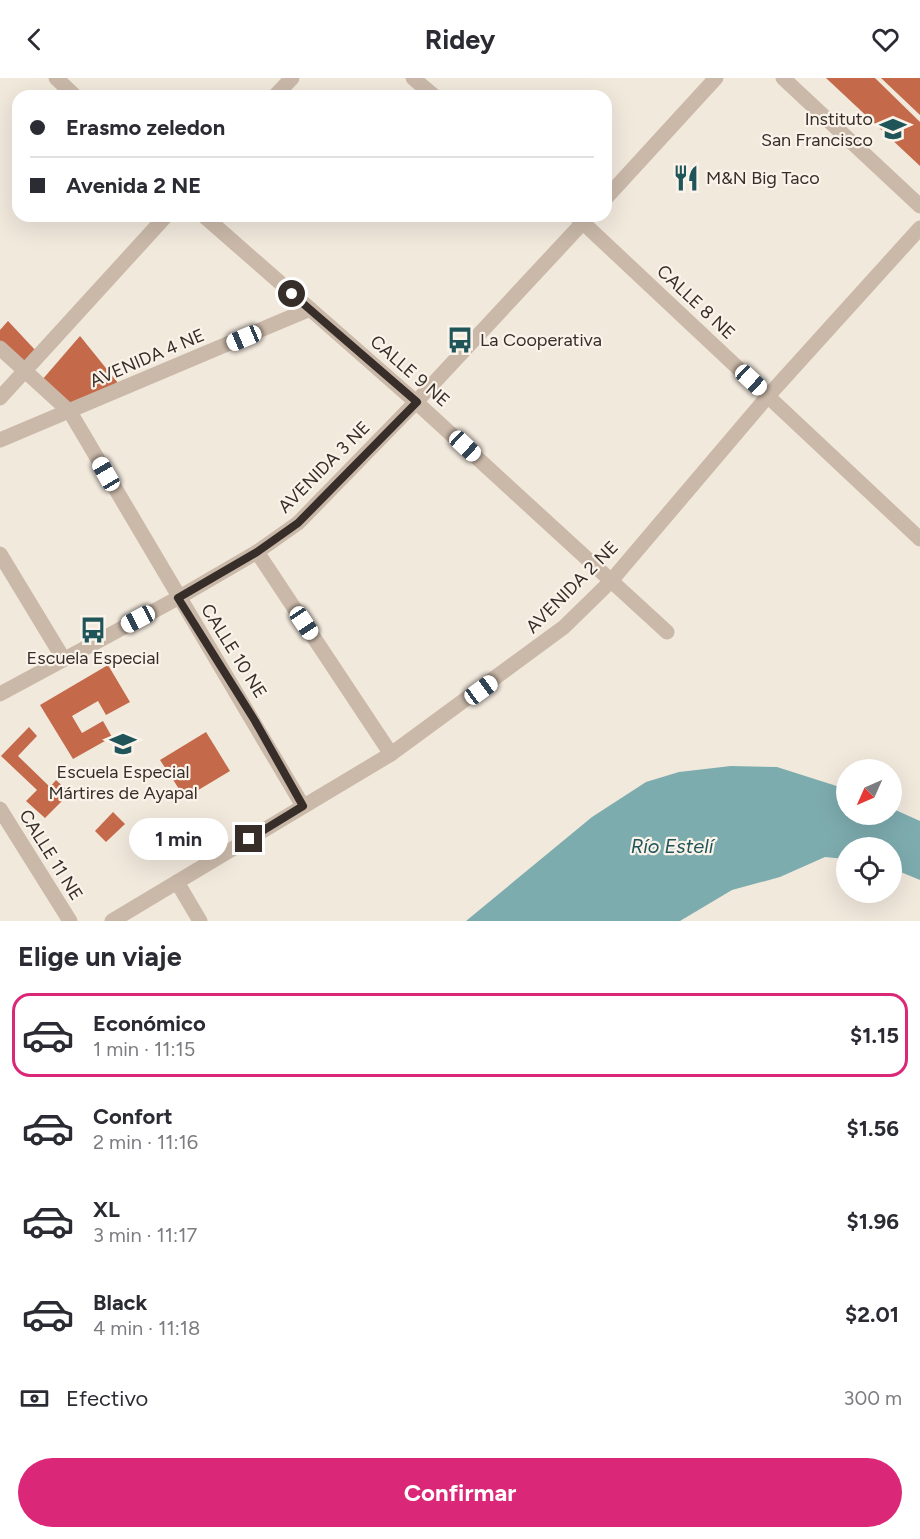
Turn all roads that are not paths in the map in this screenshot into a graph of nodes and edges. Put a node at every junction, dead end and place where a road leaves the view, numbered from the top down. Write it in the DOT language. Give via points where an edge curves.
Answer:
graph roads {
  1 [pos="56,78"];
  2 [pos="292,78"];
  3 [pos="413,78"];
  4 [pos="713,78"];
  5 [pos="783,78"];
  6 [pos="69,90"];
  7 [pos="281,90"];
  8 [pos="427,90"];
  9 [pos="612,191"];
  10 [pos="920,206"];
  11 [pos="161,222"];
  12 [pos="211,222"];
  13 [pos="579,222"];
  14 [pos="587,222"];
  15 [pos="920,228"];
  16 [pos="310,309"];
  17 [pos="0,348"];
  18 [pos="25,371"];
  19 [pos="768,396"];
  20 [pos="0,398"];
  21 [pos="417,402"];
  22 [pos="70,412"];
  23 [pos="0,440"];
  24 [pos="920,539"];
  25 [pos="257,552"];
  26 [pos="0,554"];
  27 [pos="611,581"];
  28 [pos="178,598"];
  29 [pos="667,632"];
  30 [pos="63,658"];
  31 [pos="0,694"];
  32 [pos="392,754"];
  33 [pos="303,806"];
  34 [pos="0,809"];
  35 [pos="177,882"];
  36 [pos="70,921"];
  37 [pos="112,921"];
  38 [pos="200,921"];
  1 -- 6 [label="street"];
  2 -- 7 [label="street"];
  3 -- 8 [label="street"];
  4 -- 9 [label="street"];
  5 -- 10 [label="street"];
  11 -- 18 [label="street"];
  12 -- 16 [label="street, CALLE 9 NE"];
  13 -- 21 [label="street, AVENIDA 3 NE"];
  14 -- 19 [label="street, CALLE 8 NE"];
  15 -- 19 [label="street, AVENIDA 2 NE"];
  16 -- 21 [label="street, CALLE 9 NE"];
  16 -- 22 [label="street, AVENIDA 4 NE"];
  17 -- 18 [label="street, CALLE 10 NE"];
  18 -- 20 [label="street"];
  18 -- 22 [label="street, CALLE 10 NE"];
  19 -- 24 [label="street, CALLE 8 NE"];
  19 -- 27 [label="street, AVENIDA 2 NE"];
  21 -- 25 [label="street, AVENIDA 3 NE" via="298,523"];
  21 -- 27 [label="street, CALLE 9 NE"];
  22 -- 23 [label="street, AVENIDA 4 NE"];
  22 -- 28 [label="street, CALLE 10 NE"];
  25 -- 28 [label="street, AVENIDA 3 NE"];
  25 -- 32 [label="street"];
  26 -- 30 [label="street"];
  27 -- 29 [label="street, CALLE 9 NE"];
  27 -- 32 [label="street, AVENIDA 2 NE" via="535,651"];
  28 -- 30 [label="street, AVENIDA 3 NE"];
  28 -- 33 [label="street, CALLE 10 NE"];
  30 -- 31 [label="street, AVENIDA 3 NE"];
  32 -- 33 [label="street, AVENIDA 2 NE"];
  33 -- 35 [label="street, AVENIDA 2 NE"];
  34 -- 36 [label="street, CALLE 11 NE"];
  35 -- 37 [label="street, AVENIDA 2 NE"];
  35 -- 38 [label="street"];
}
